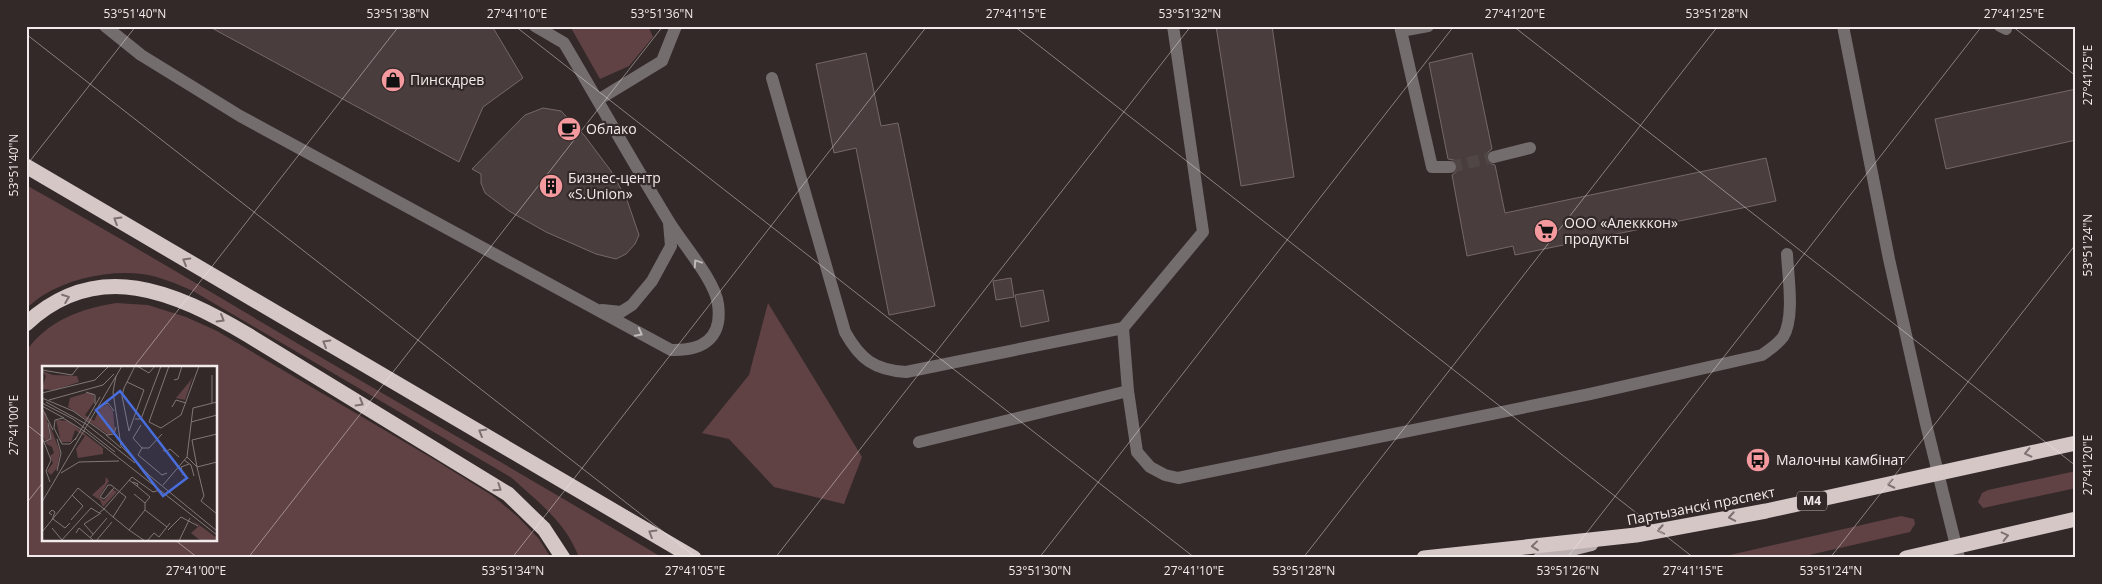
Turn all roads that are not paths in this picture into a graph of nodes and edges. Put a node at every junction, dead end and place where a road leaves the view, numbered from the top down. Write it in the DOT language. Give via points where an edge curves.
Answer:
graph roads {
  1 [pos="105,26"];
  2 [pos="535,26"];
  3 [pos="676,26"];
  4 [pos="1173,26"];
  5 [pos="1428,26"];
  6 [pos="1843,26"];
  7 [pos="1400,29"];
  8 [pos="772,78"];
  9 [pos="598,100"];
  10 [pos="1530,148"];
  11 [pos="1494,157"];
  12 [pos="26,166"];
  13 [pos="1450,167"];
  14 [pos="669,221"];
  15 [pos="1787,254"];
  16 [pos="596,310"];
  17 [pos="26,324"];
  18 [pos="1123,328"];
  19 [pos="1128,391"];
  20 [pos="919,442"];
  21 [pos="2076,443"];
  22 [pos="1939,473"];
  23 [pos="2076,519"];
  24 [pos="1636,535"];
  25 [pos="1958,552"];
  26 [pos="563,558"];
  27 [pos="694,558"];
  28 [pos="1424,558"];
  29 [pos="1539,558"];
  30 [pos="1906,558"];
  1 -- 16 [label="street" via="141,55 240,116"];
  2 -- 9 [label="street" via="564,43"];
  3 -- 9 [label="street" via="662,61"];
  4 -- 18 [label="street" via="1203,232"];
  5 -- 7 [label="street"];
  6 -- 22 [label="street" via="1889,259"];
  7 -- 13 [label="street" via="1432,167"];
  8 -- 18 [label="street" via="845,332 856,352 877,366 906,372"];
  9 -- 14 [label="street"];
  10 -- 11 [label="street"];
  27 -- 12 [label="highway, one-way"];
  14 -- 16 [label="street" via="671,246 647,287 632,305 621,312"];
  16 -- 14 [label="street, one-way" via="671,350 688,351 706,344 716,333 719,318 716,296"];
  15 -- 19 [label="street" via="1788,323 1775,346 1762,355 1590,394 1178,478 1150,467 1136,452"];
  17 -- 26 [label="highway, one-way" via="62,298 92,289 127,287 179,298 248,334 500,490 544,528"];
  18 -- 19 [label="street"];
  19 -- 20 [label="street"];
  21 -- 22 [label="highway, Партызанскі праспект / М4, one-way"];
  22 -- 24 [label="highway, Партызанскі праспект / М4, one-way" via="1766,511"];
  22 -- 25 [label="street"];
  25 -- 23 [label="highway, one-way"];
  24 -- 28 [label="highway, one-way"];
  24 -- 29 [label="main road, Партызанскі праспект / М4"];
  25 -- 30 [label="highway"];
}
